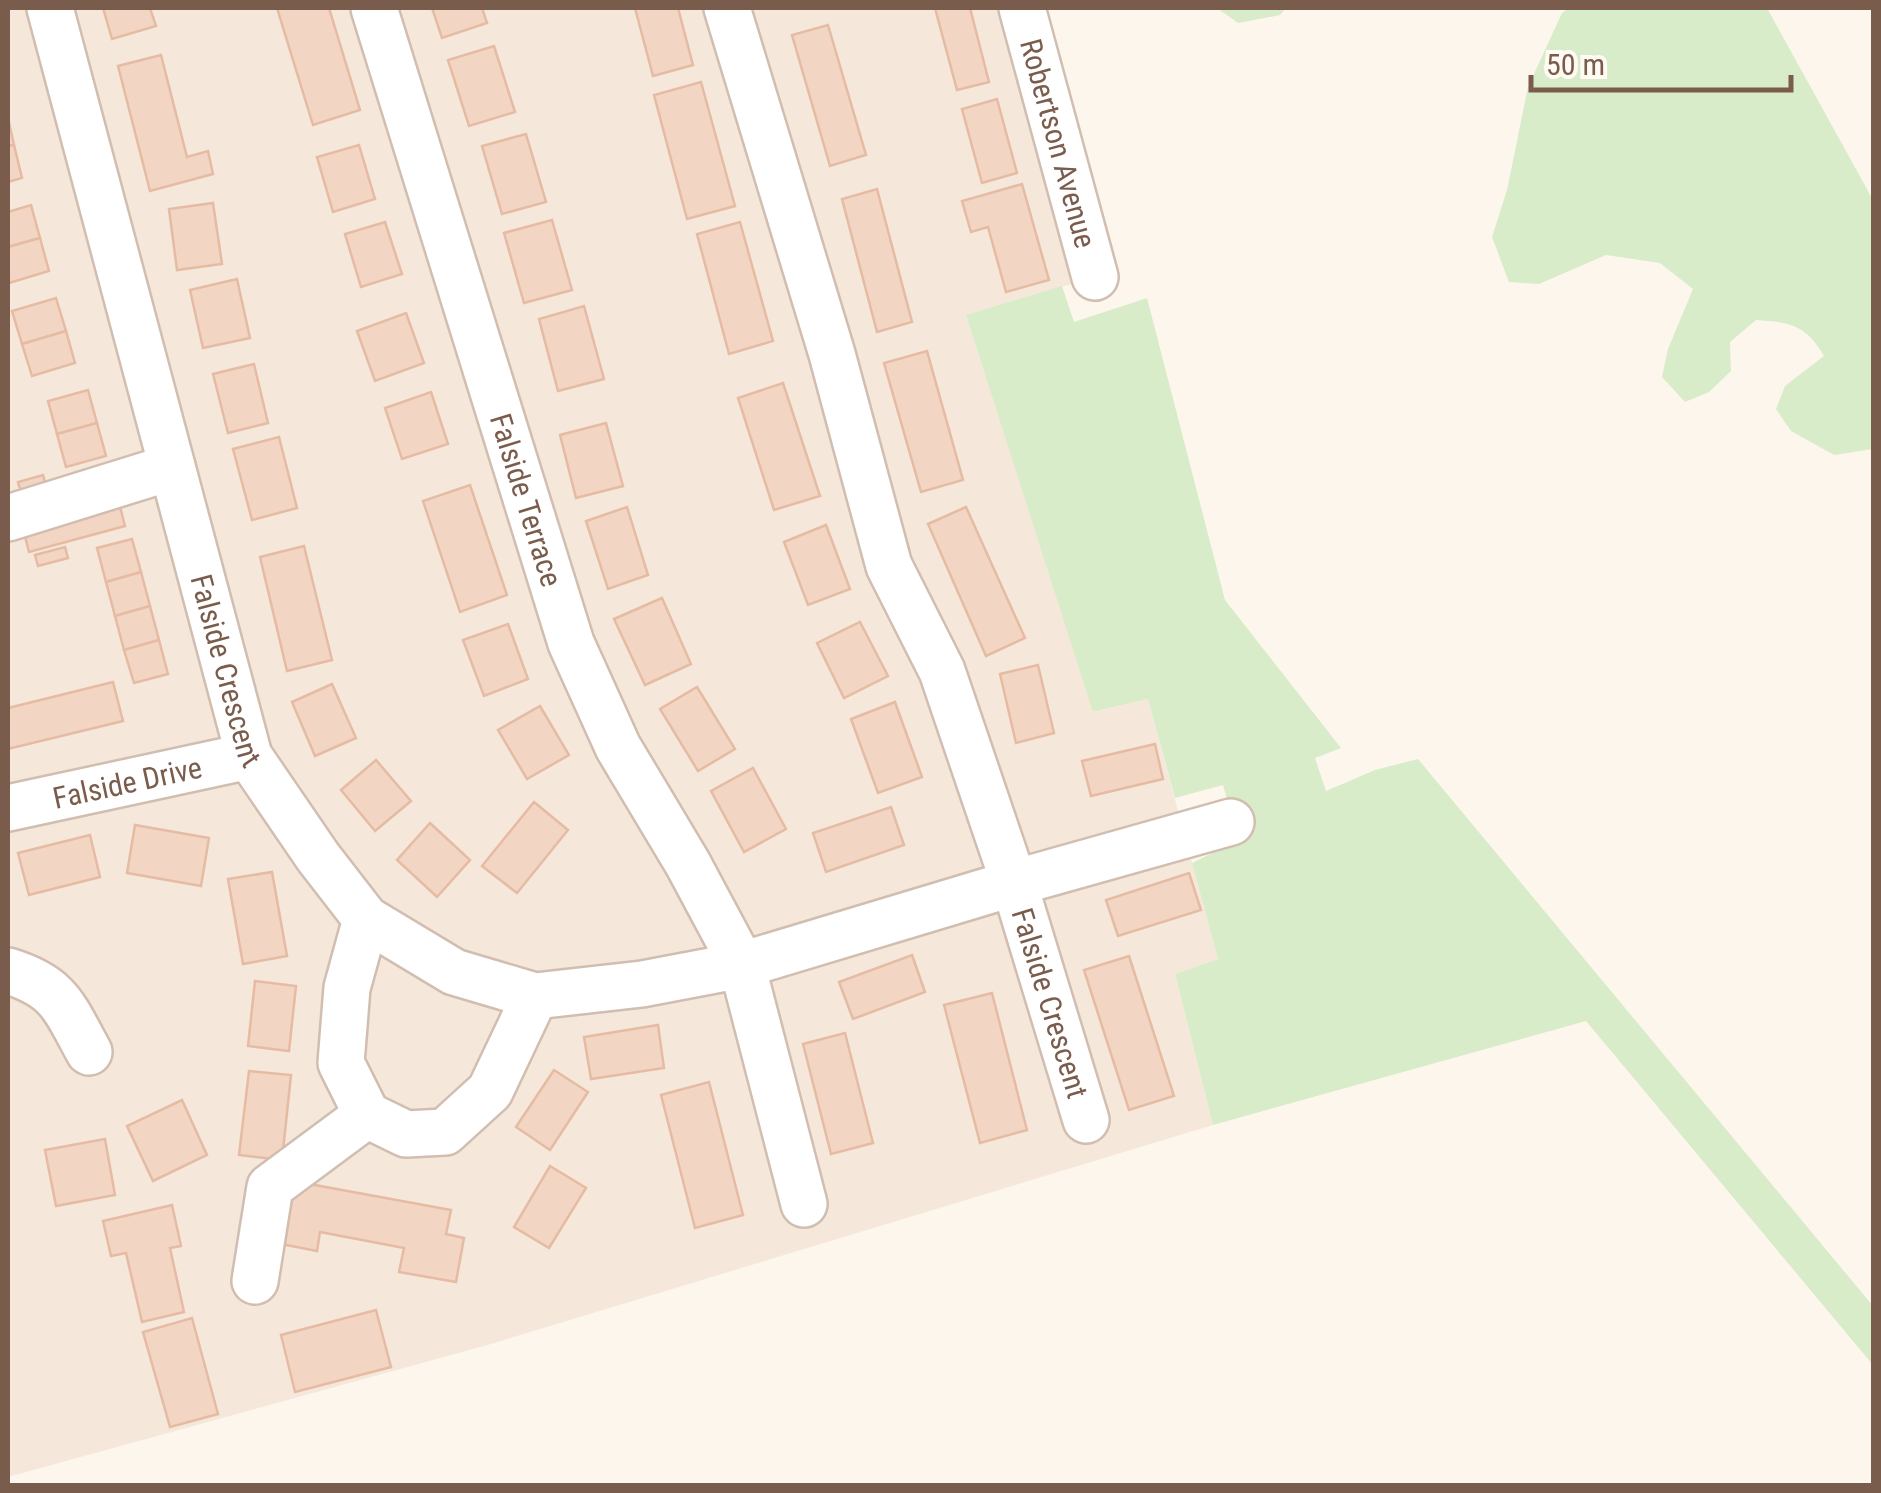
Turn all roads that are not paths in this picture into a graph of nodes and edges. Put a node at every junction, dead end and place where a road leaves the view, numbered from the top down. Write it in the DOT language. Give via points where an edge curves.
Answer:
graph roads {
  1 [pos="50,8"];
  2 [pos="374,8"];
  3 [pos="727,8"];
  4 [pos="1022,8"];
  5 [pos="1095,276"];
  6 [pos="172,466"];
  7 [pos="8,518"];
  8 [pos="250,756"];
  9 [pos="8,808"];
  10 [pos="1231,822"];
  11 [pos="1014,883"];
  12 [pos="366,919"];
  13 [pos="742,965"];
  14 [pos="8,971"];
  15 [pos="535,996"];
  16 [pos="89,1052"];
  17 [pos="367,1115"];
  18 [pos="1086,1120"];
  19 [pos="804,1204"];
  20 [pos="256,1280"];
  1 -- 6 [label="street, Falside Crescent"];
  2 -- 13 [label="street, Falside Terrace" via="571,643 618,747"];
  3 -- 11 [label="street, Falside Crescent" via="889,566 942,671"];
  4 -- 5 [label="street, Robertson Avenue"];
  6 -- 7 [label="street"];
  6 -- 8 [label="street, Falside Crescent"];
  8 -- 9 [label="street, Falside Drive"];
  8 -- 12 [label="street, Falside Crescent"];
  10 -- 11 [label="street, Falside Crescent"];
  11 -- 13 [label="street, Falside Crescent"];
  11 -- 18 [label="street, Falside Crescent"];
  12 -- 15 [label="street, Falside Crescent" via="454,972"];
  12 -- 17 [label="street" via="346,988 341,1064"];
  13 -- 15 [label="street, Falside Crescent"];
  13 -- 19 [label="street"];
  14 -- 16 [label="street" via="45,986"];
  15 -- 17 [label="street" via="490,1091 445,1132 406,1134"];
  17 -- 20 [label="street" via="270,1187"];
}
